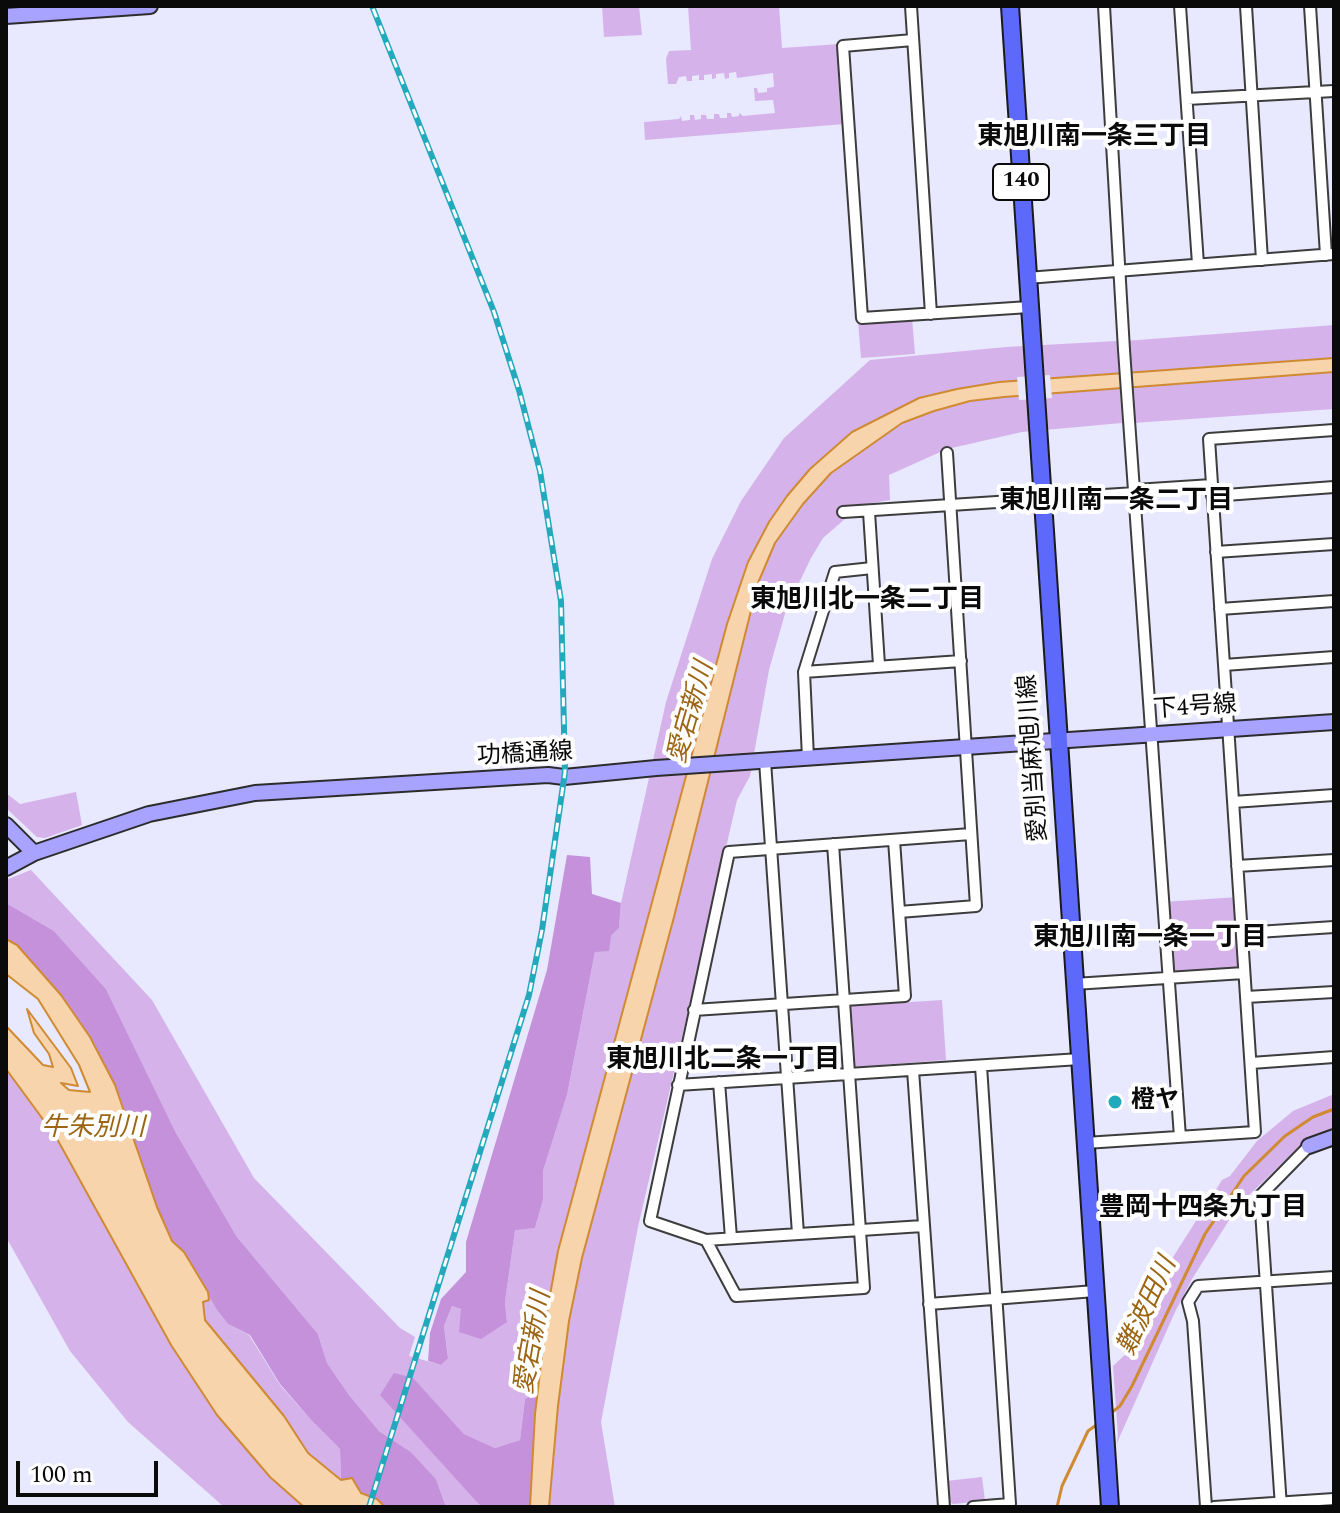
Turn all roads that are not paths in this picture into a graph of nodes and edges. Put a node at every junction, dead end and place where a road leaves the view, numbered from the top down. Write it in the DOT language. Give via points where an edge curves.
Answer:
graph roads {
  1 [pos="150,6"];
  2 [pos="911,6"];
  3 [pos="1010,6"];
  4 [pos="1104,6"];
  5 [pos="1180,6"];
  6 [pos="1246,6"];
  7 [pos="1310,6"];
  8 [pos="6,16"];
  9 [pos="913,40"];
  10 [pos="1334,91"];
  11 [pos="1315,92"];
  12 [pos="1252,96"];
  13 [pos="1187,99"];
  14 [pos="1330,255"];
  15 [pos="1262,260"];
  16 [pos="1198,264"];
  17 [pos="1120,271"];
  18 [pos="1027,278"];
  19 [pos="1029,307"];
  20 [pos="931,314"];
  21 [pos="1334,430"];
  22 [pos="947,453"];
  23 [pos="1334,487"];
  24 [pos="1212,490"];
  25 [pos="1135,492"];
  26 [pos="1043,500"];
  27 [pos="951,505"];
  28 [pos="843,512"];
  29 [pos="869,512"];
  30 [pos="1334,544"];
  31 [pos="1216,552"];
  32 [pos="872,568"];
  33 [pos="1334,601"];
  34 [pos="1220,609"];
  35 [pos="1334,657"];
  36 [pos="961,661"];
  37 [pos="879,665"];
  38 [pos="1224,665"];
  39 [pos="804,672"];
  40 [pos="1334,722"];
  41 [pos="1228,729"];
  42 [pos="1152,734"];
  43 [pos="1058,740"];
  44 [pos="966,747"];
  45 [pos="808,758"];
  46 [pos="765,761"];
  47 [pos="1334,795"];
  48 [pos="1233,802"];
  49 [pos="6,825"];
  50 [pos="971,834"];
  51 [pos="894,840"];
  52 [pos="833,844"];
  53 [pos="770,849"];
  54 [pos="34,853"];
  55 [pos="1334,860"];
  56 [pos="1237,866"];
  57 [pos="6,868"];
  58 [pos="899,912"];
  59 [pos="1334,927"];
  60 [pos="1242,933"];
  61 [pos="1244,973"];
  62 [pos="1168,978"];
  63 [pos="1074,984"];
  64 [pos="1334,992"];
  65 [pos="1246,997"];
  66 [pos="844,1001"];
  67 [pos="781,1005"];
  68 [pos="694,1010"];
  69 [pos="1334,1057"];
  70 [pos="1080,1059"];
  71 [pos="1251,1063"];
  72 [pos="981,1066"];
  73 [pos="913,1070"];
  74 [pos="848,1074"];
  75 [pos="787,1077"];
  76 [pos="719,1082"];
  77 [pos="678,1085"];
  78 [pos="1180,1137"];
  79 [pos="1334,1138"];
  80 [pos="1085,1143"];
  81 [pos="1334,1144"];
  82 [pos="1309,1146"];
  83 [pos="923,1226"];
  84 [pos="860,1230"];
  85 [pos="798,1234"];
  86 [pos="731,1238"];
  87 [pos="706,1240"];
  88 [pos="1334,1277"];
  89 [pos="1266,1280"];
  90 [pos="1095,1291"];
  91 [pos="997,1298"];
  92 [pos="929,1304"];
  93 [pos="1334,1499"];
  94 [pos="1281,1505"];
  95 [pos="944,1507"];
  96 [pos="973,1507"];
  97 [pos="1110,1507"];
  98 [pos="1206,1507"];
  99 [pos="1214,1507"];
  1 -- 8 [label="street"];
  2 -- 9 [label="street"];
  3 -- 18 [label="main road, 愛別当麻旭川線 / 140"];
  4 -- 17 [label="street"];
  5 -- 13 [label="street"];
  6 -- 12 [label="street"];
  7 -- 11 [label="street"];
  9 -- 20 [label="street"];
  9 -- 20 [label="street" via="843,46 862,318"];
  10 -- 11 [label="street"];
  11 -- 12 [label="street"];
  11 -- 14 [label="street"];
  12 -- 13 [label="street"];
  12 -- 15 [label="street"];
  13 -- 16 [label="street"];
  14 -- 15 [label="street"];
  15 -- 16 [label="street"];
  16 -- 17 [label="street"];
  17 -- 18 [label="street"];
  17 -- 25 [label="street"];
  18 -- 19 [label="main road, 愛別当麻旭川線 / 140"];
  19 -- 20 [label="street"];
  19 -- 26 [label="main road, 愛別当麻旭川線 / 140"];
  21 -- 24 [label="street" via="1209,439"];
  22 -- 27 [label="street"];
  23 -- 24 [label="street"];
  24 -- 25 [label="street"];
  24 -- 31 [label="street"];
  25 -- 26 [label="street"];
  25 -- 42 [label="street"];
  26 -- 27 [label="street"];
  26 -- 43 [label="main road, 愛別当麻旭川線 / 140"];
  27 -- 29 [label="street"];
  27 -- 36 [label="street"];
  28 -- 29 [label="street"];
  29 -- 32 [label="street"];
  30 -- 31 [label="street"];
  31 -- 34 [label="street"];
  32 -- 37 [label="street"];
  32 -- 39 [label="street" via="835,572"];
  33 -- 34 [label="street"];
  34 -- 38 [label="street"];
  35 -- 38 [label="street"];
  36 -- 37 [label="street"];
  36 -- 44 [label="street"];
  37 -- 39 [label="street"];
  38 -- 41 [label="street"];
  39 -- 45 [label="street"];
  40 -- 41 [label="street, 下4号線"];
  41 -- 42 [label="street, 下4号線"];
  41 -- 48 [label="street"];
  42 -- 43 [label="street, 下4号線"];
  42 -- 62 [label="street"];
  43 -- 44 [label="street, 功橋通線"];
  43 -- 63 [label="main road, 愛別当麻旭川線 / 140"];
  44 -- 45 [label="street, 功橋通線"];
  44 -- 50 [label="street"];
  45 -- 46 [label="street, 功橋通線"];
  46 -- 53 [label="street"];
  46 -- 54 [label="street, 功橋通線" via="255,793 149,814"];
  47 -- 48 [label="street"];
  48 -- 56 [label="street"];
  49 -- 54 [label="street"];
  50 -- 51 [label="street"];
  50 -- 58 [label="street" via="976,906"];
  51 -- 52 [label="street"];
  51 -- 58 [label="street"];
  52 -- 53 [label="street"];
  52 -- 66 [label="street"];
  53 -- 67 [label="street"];
  53 -- 68 [label="street" via="729,852"];
  54 -- 57 [label="street, 功橋通線"];
  55 -- 56 [label="street"];
  56 -- 60 [label="street"];
  58 -- 66 [label="street" via="905,996"];
  59 -- 60 [label="street"];
  60 -- 61 [label="street"];
  61 -- 62 [label="street"];
  61 -- 65 [label="street"];
  62 -- 63 [label="street"];
  62 -- 78 [label="street"];
  63 -- 70 [label="main road, 愛別当麻旭川線 / 140"];
  64 -- 65 [label="street"];
  65 -- 71 [label="street"];
  66 -- 67 [label="street"];
  66 -- 74 [label="street"];
  67 -- 68 [label="street"];
  67 -- 75 [label="street"];
  68 -- 77 [label="street"];
  69 -- 71 [label="street"];
  70 -- 72 [label="street"];
  70 -- 80 [label="main road, 愛別当麻旭川線 / 140"];
  71 -- 78 [label="street" via="1255,1132"];
  72 -- 73 [label="street"];
  72 -- 91 [label="street"];
  73 -- 74 [label="street"];
  73 -- 83 [label="street"];
  74 -- 75 [label="street"];
  74 -- 84 [label="street"];
  75 -- 76 [label="street"];
  75 -- 85 [label="street"];
  76 -- 77 [label="street"];
  76 -- 86 [label="street"];
  77 -- 87 [label="street" via="650,1221"];
  78 -- 80 [label="street"];
  79 -- 81 [label="street"];
  79 -- 82 [label="street"];
  80 -- 90 [label="main road, 愛別当麻旭川線 / 140"];
  82 -- 89 [label="street" via="1260,1196"];
  83 -- 84 [label="street"];
  83 -- 92 [label="street"];
  84 -- 85 [label="street"];
  84 -- 87 [label="street" via="864,1288 736,1296"];
  85 -- 86 [label="street"];
  86 -- 87 [label="street"];
  88 -- 89 [label="street"];
  89 -- 94 [label="street"];
  89 -- 98 [label="street" via="1198,1286 1188,1302"];
  90 -- 91 [label="street"];
  90 -- 97 [label="main road, 愛別当麻旭川線 / 140"];
  91 -- 92 [label="street"];
  91 -- 96 [label="street" via="1010,1504"];
  92 -- 95 [label="street"];
  93 -- 94 [label="street"];
  94 -- 99 [label="street"];
}
